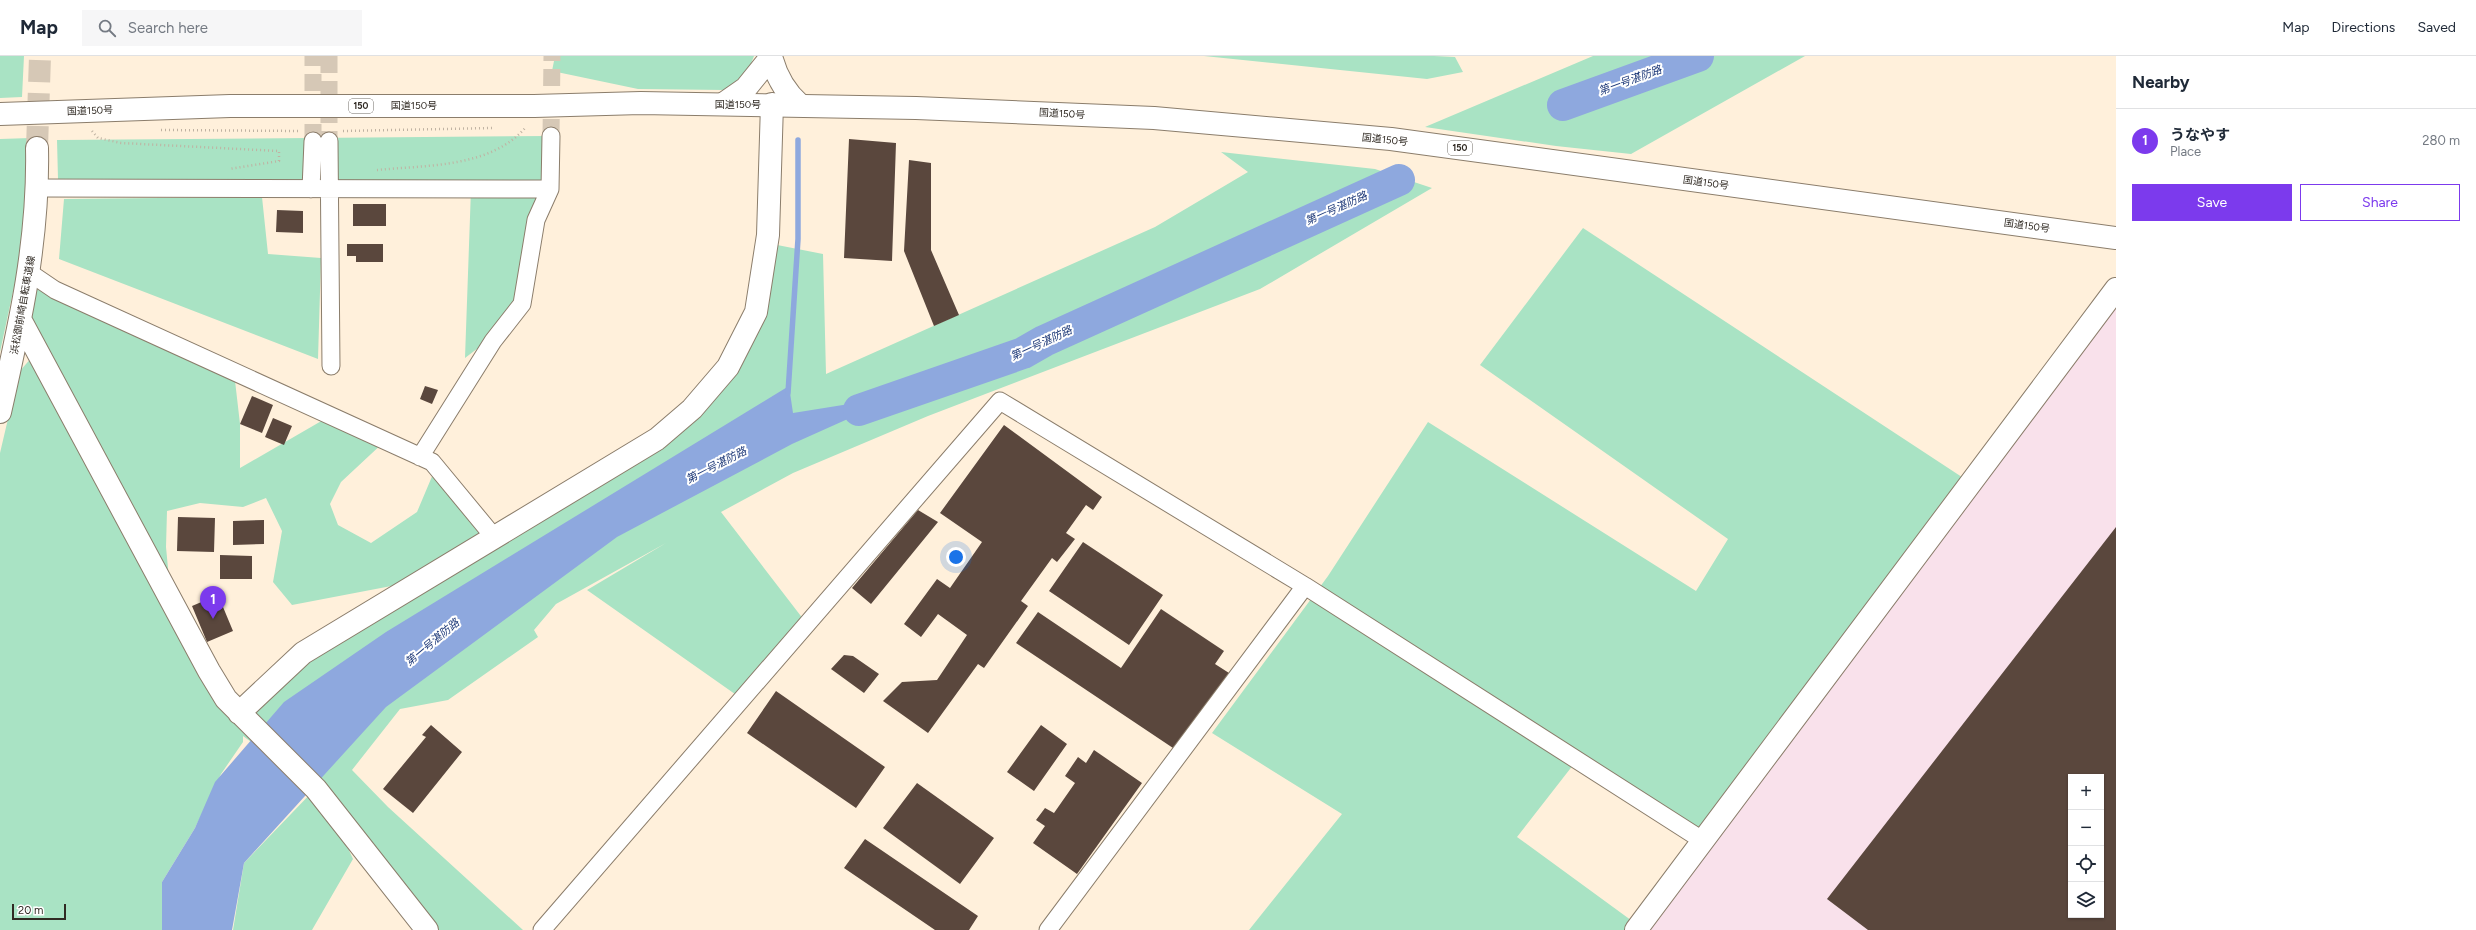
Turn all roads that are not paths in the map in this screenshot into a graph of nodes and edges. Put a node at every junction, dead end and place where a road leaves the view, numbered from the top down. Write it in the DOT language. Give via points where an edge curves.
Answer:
graph roads {
  1 [pos="771,57"];
  2 [pos="723,104"];
  3 [pos="772,104"];
  4 [pos="800,105"];
  5 [pos="0,114"];
  6 [pos="552,136"];
  7 [pos="37,148"];
  8 [pos="38,188"];
  9 [pos="311,189"];
  10 [pos="329,189"];
  11 [pos="550,189"];
  12 [pos="2116,238"];
  13 [pos="30,273"];
  14 [pos="2116,289"];
  15 [pos="20,321"];
  16 [pos="330,366"];
  17 [pos="0,412"];
  18 [pos="420,457"];
  19 [pos="494,537"];
  20 [pos="1305,586"];
  21 [pos="239,713"];
  22 [pos="1702,840"];
  23 [pos="427,930"];
  24 [pos="542,930"];
  25 [pos="1048,930"];
  26 [pos="1636,930"];
  1 -- 2 [label="main road" via="746,88"];
  1 -- 4 [label="main road" via="788,94"];
  2 -- 3 [label="main road, 国道150号 / 150"];
  2 -- 5 [label="main road, 国道150号 / 150" via="230,106"];
  3 -- 4 [label="main road, 国道150号 / 150"];
  3 -- 19 [label="main road" via="768,236 756,312 728,367 692,408 657,439"];
  4 -- 12 [label="main road, 国道150号 / 150" via="1029,111 1154,118 1391,139"];
  6 -- 11 [label="street"];
  7 -- 8 [label="main road, 浜松御前崎自転車道線"];
  8 -- 9 [label="street"];
  8 -- 13 [label="main road, 浜松御前崎自転車道線"];
  9 -- 10 [label="street"];
  9 -- 10 [label="street" via="320,136"];
  10 -- 11 [label="street"];
  10 -- 16 [label="street"];
  11 -- 18 [label="street" via="536,220 522,304 493,341"];
  13 -- 15 [label="main road, 浜松御前崎自転車道線"];
  13 -- 18 [label="street" via="54,290"];
  14 -- 22 [label="main road"];
  15 -- 17 [label="main road, 浜松御前崎自転車道線"];
  15 -- 21 [label="main road" via="208,671 226,699"];
  18 -- 19 [label="street" via="432,462"];
  19 -- 21 [label="main road" via="303,653"];
  20 -- 22 [label="street"];
  20 -- 24 [label="street" via="1000,401"];
  20 -- 25 [label="street"];
  21 -- 23 [label="main road" via="316,789"];
  22 -- 26 [label="main road"];
}
